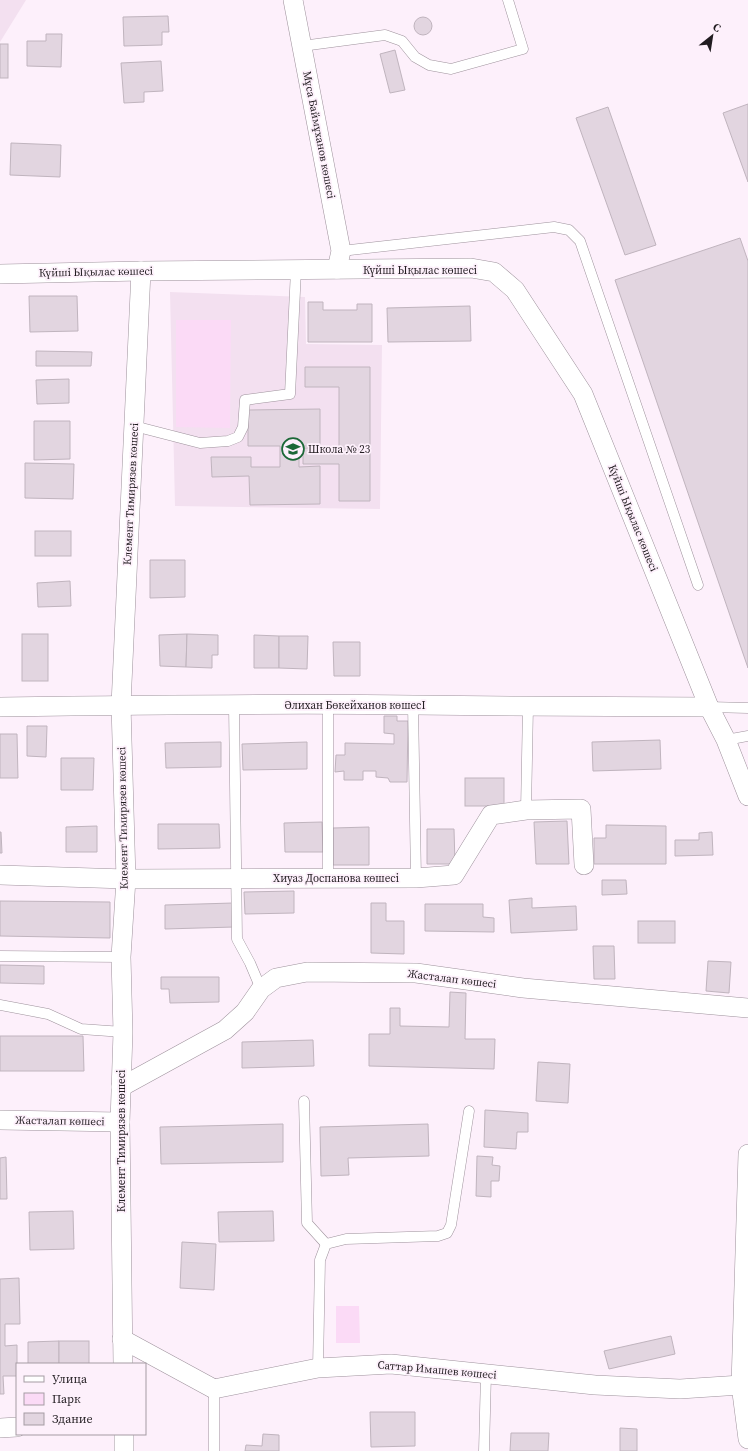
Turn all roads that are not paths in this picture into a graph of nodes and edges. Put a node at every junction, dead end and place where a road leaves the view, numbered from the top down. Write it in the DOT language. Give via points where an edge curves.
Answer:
graph roads {
  1 [pos="293,0"];
  2 [pos="508,0"];
  3 [pos="302,46"];
  4 [pos="341,251"];
  5 [pos="337,269"];
  6 [pos="296,270"];
  7 [pos="141,271"];
  8 [pos="0,274"];
  9 [pos="134,426"];
  10 [pos="698,585"];
  11 [pos="121,705"];
  12 [pos="234,705"];
  13 [pos="328,705"];
  14 [pos="413,705"];
  15 [pos="0,707"];
  16 [pos="528,707"];
  17 [pos="710,707"];
  18 [pos="748,708"];
  19 [pos="748,736"];
  20 [pos="726,740"];
  21 [pos="748,796"];
  22 [pos="526,810"];
  23 [pos="584,865"];
  24 [pos="0,875"];
  25 [pos="328,878"];
  26 [pos="416,878"];
  27 [pos="126,879"];
  28 [pos="236,879"];
  29 [pos="0,956"];
  30 [pos="121,957"];
  31 [pos="261,990"];
  32 [pos="0,1005"];
  33 [pos="748,1008"];
  34 [pos="123,1032"];
  35 [pos="121,1087"];
  36 [pos="304,1101"];
  37 [pos="469,1111"];
  38 [pos="0,1120"];
  39 [pos="120,1122"];
  40 [pos="748,1154"];
  41 [pos="326,1244"];
  42 [pos="122,1339"];
  43 [pos="123,1363"];
  44 [pos="318,1368"];
  45 [pos="486,1374"];
  46 [pos="741,1385"];
  47 [pos="214,1390"];
  48 [pos="16,1427"];
  49 [pos="0,1428"];
  50 [pos="124,1435"];
  51 [pos="748,1439"];
  52 [pos="124,1451"];
  53 [pos="214,1451"];
  54 [pos="484,1451"];
  1 -- 3 [label="street, Мұса Баймұханов көшесі"];
  2 -- 3 [label="lane" via="523,49 451,69 429,65 415,57 402,41 385,35"];
  3 -- 4 [label="street, Мұса Баймұханов көшесі"];
  4 -- 5 [label="street, Мұса Баймұханов көшесі"];
  4 -- 10 [label="lane" via="554,227 569,230 580,241"];
  5 -- 6 [label="street, Күйші Ықылас көшесі"];
  5 -- 17 [label="street, Күйші Ықылас көшесі" via="471,268 494,272 515,290 583,394"];
  6 -- 7 [label="street, Күйші Ықылас көшесі"];
  6 -- 9 [label="lane" via="290,394 245,400 243,427 238,437 228,440 200,444"];
  7 -- 8 [label="street, Күйші Ықылас көшесі"];
  7 -- 9 [label="street, Клемент Тимирязев көшесі"];
  9 -- 11 [label="street, Клемент Тимирязев көшесі"];
  11 -- 12 [label="street, Әлихан Бөкейханов көшесI"];
  11 -- 15 [label="street, Әлихан Бөкейханов көшесI"];
  11 -- 27 [label="street, Клемент Тимирязев көшесі"];
  12 -- 13 [label="street, Әлихан Бөкейханов көшесI"];
  12 -- 28 [label="lane"];
  13 -- 14 [label="street, Әлихан Бөкейханов көшесI"];
  13 -- 25 [label="lane"];
  14 -- 16 [label="street, Әлихан Бөкейханов көшесI"];
  14 -- 26 [label="lane"];
  16 -- 17 [label="street, Әлихан Бөкейханов көшесI"];
  16 -- 22 [label="lane"];
  17 -- 18 [label="lane"];
  17 -- 20 [label="street, Күйші Ықылас көшесі"];
  19 -- 20 [label="lane"];
  20 -- 21 [label="street, Күйші Ықылас көшесі"];
  22 -- 23 [label="street, Хиуаз Доспанова көшесі" via="581,808"];
  22 -- 26 [label="street, Хиуаз Доспанова көшесі" via="491,815 454,875"];
  24 -- 27 [label="street, Хиуаз Доспанова көшесі"];
  25 -- 26 [label="street, Хиуаз Доспанова көшесі"];
  25 -- 28 [label="street, Хиуаз Доспанова көшесі"];
  27 -- 28 [label="street, Хиуаз Доспанова көшесі"];
  27 -- 30 [label="street, Клемент Тимирязев көшесі"];
  28 -- 31 [label="lane" via="237,939"];
  29 -- 30 [label="lane"];
  30 -- 34 [label="street, Клемент Тимирязев көшесі"];
  31 -- 33 [label="street, Жасталап көшесі" via="276,978 307,972 416,973 523,988"];
  31 -- 35 [label="street, Жасталап көшесі" via="245,1012 225,1030"];
  32 -- 34 [label="lane" via="48,1014 81,1029"];
  34 -- 35 [label="street, Клемент Тимирязев көшесі"];
  35 -- 39 [label="street, Клемент Тимирязев көшесі"];
  36 -- 41 [label="lane" via="307,1222"];
  37 -- 41 [label="lane" via="451,1225 447,1233 438,1236 346,1239"];
  38 -- 39 [label="street, Жасталап көшесі"];
  39 -- 42 [label="street, Клемент Тимирязев көшесі"];
  40 -- 46 [label="street"];
  41 -- 44 [label="lane" via="320,1260"];
  42 -- 43 [label="street, Клемент Тимирязев көшесі"];
  42 -- 47 [label="street"];
  44 -- 45 [label="street, Саттар Имашев көшесі" via="391,1364"];
  44 -- 47 [label="street, Саттар Имашев көшесі"];
  45 -- 46 [label="street, Саттар Имашев көшесі" via="595,1385 680,1390"];
  45 -- 54 [label="lane"];
  46 -- 51 [label="street"];
  47 -- 53 [label="lane"];
  48 -- 49 [label="street"];
  50 -- 52 [label="street"];
}
